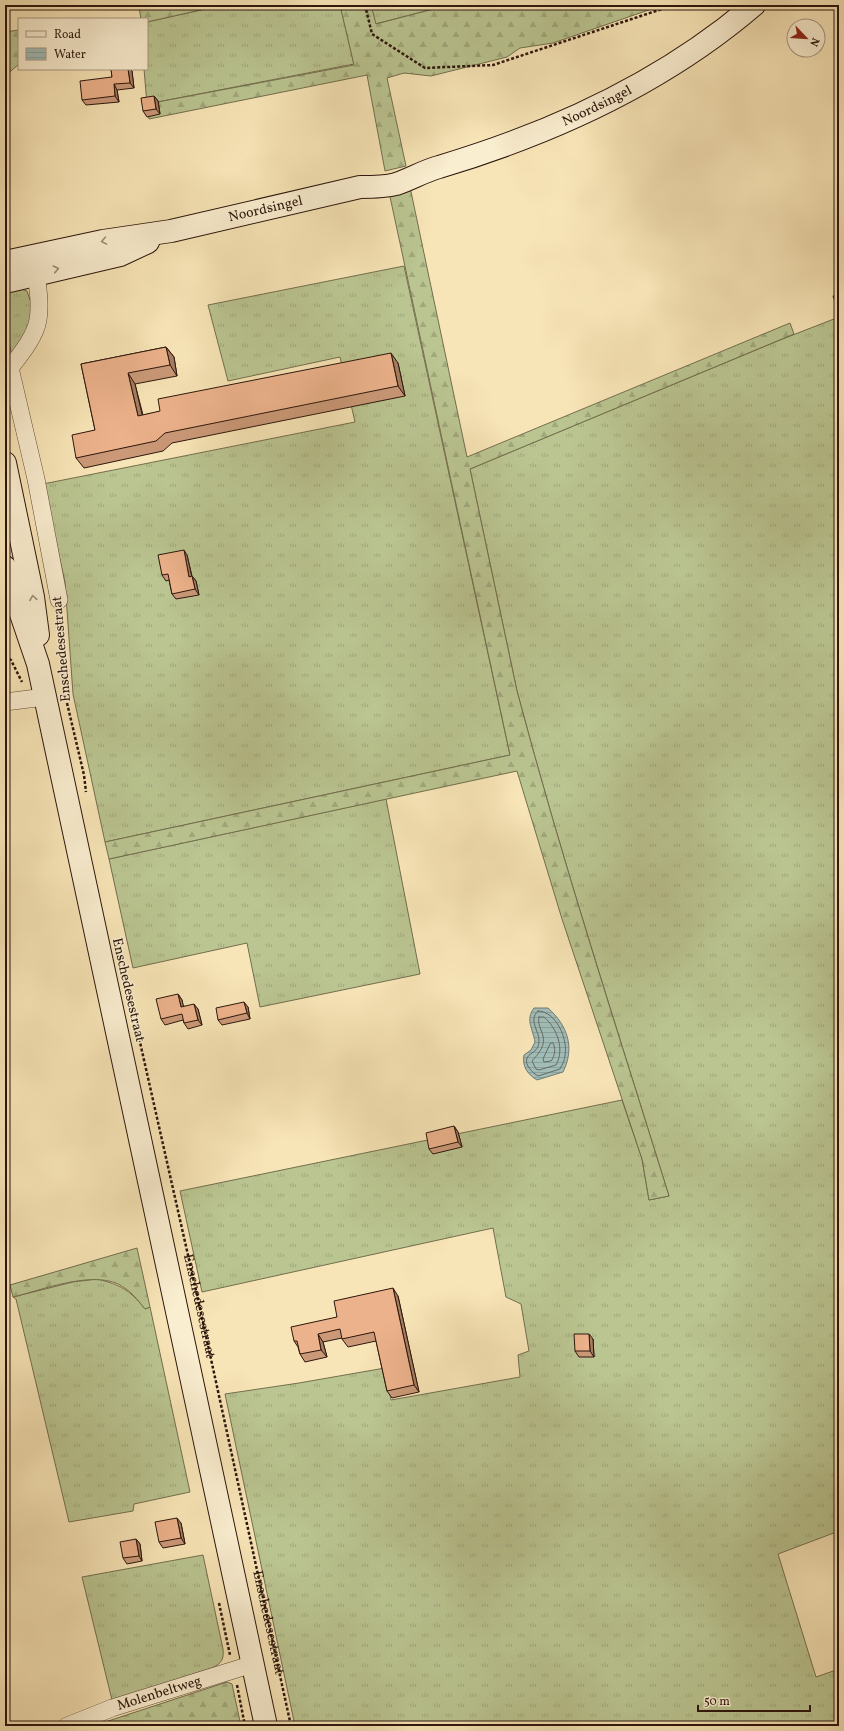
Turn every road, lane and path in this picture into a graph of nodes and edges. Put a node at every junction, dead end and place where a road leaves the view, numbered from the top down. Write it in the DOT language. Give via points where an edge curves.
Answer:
graph roads {
  1 [pos="366,5"];
  2 [pos="674,5"];
  3 [pos="754,5"];
  4 [pos="5,262"];
  5 [pos="35,265"];
  6 [pos="5,282"];
  7 [pos="5,463"];
  8 [pos="5,567"];
  9 [pos="59,600"];
  10 [pos="38,664"];
  11 [pos="45,697"];
  12 [pos="5,702"];
  13 [pos="86,798"];
  14 [pos="136,1024"];
  15 [pos="253,1664"];
  16 [pos="68,1726"];
  17 [pos="266,1726"];
  18 [pos="291,1726"];
  1 -- 2 [label="path" via="372,34 425,68 493,65"];
  3 -- 5 [label="street, Noordsingel" via="698,48 610,101 533,136 488,153 422,172 396,184 360,187 171,231 103,241"];
  4 -- 5 [label="street, Noordsingel"];
  5 -- 6 [label="street, Noordsingel"];
  5 -- 9 [label="street, Enschedesestraat" via="38,320 34,332 10,368 36,479"];
  10 -- 7 [label="street, Enschedesestraat, one-way" via="33,597"];
  8 -- 10 [label="street, Enschedesestraat"];
  9 -- 13 [label="path, Enschedesestraat" via="64,692 84,775"];
  10 -- 11 [label="street, Enschedesestraat"];
  11 -- 12 [label="street"];
  11 -- 15 [label="street, Enschedesestraat"];
  14 -- 18 [label="path, Enschedesestraat"];
  15 -- 16 [label="street, Molenbeltweg" via="112,1708"];
  15 -- 17 [label="street, Enschedesestraat"];
}
